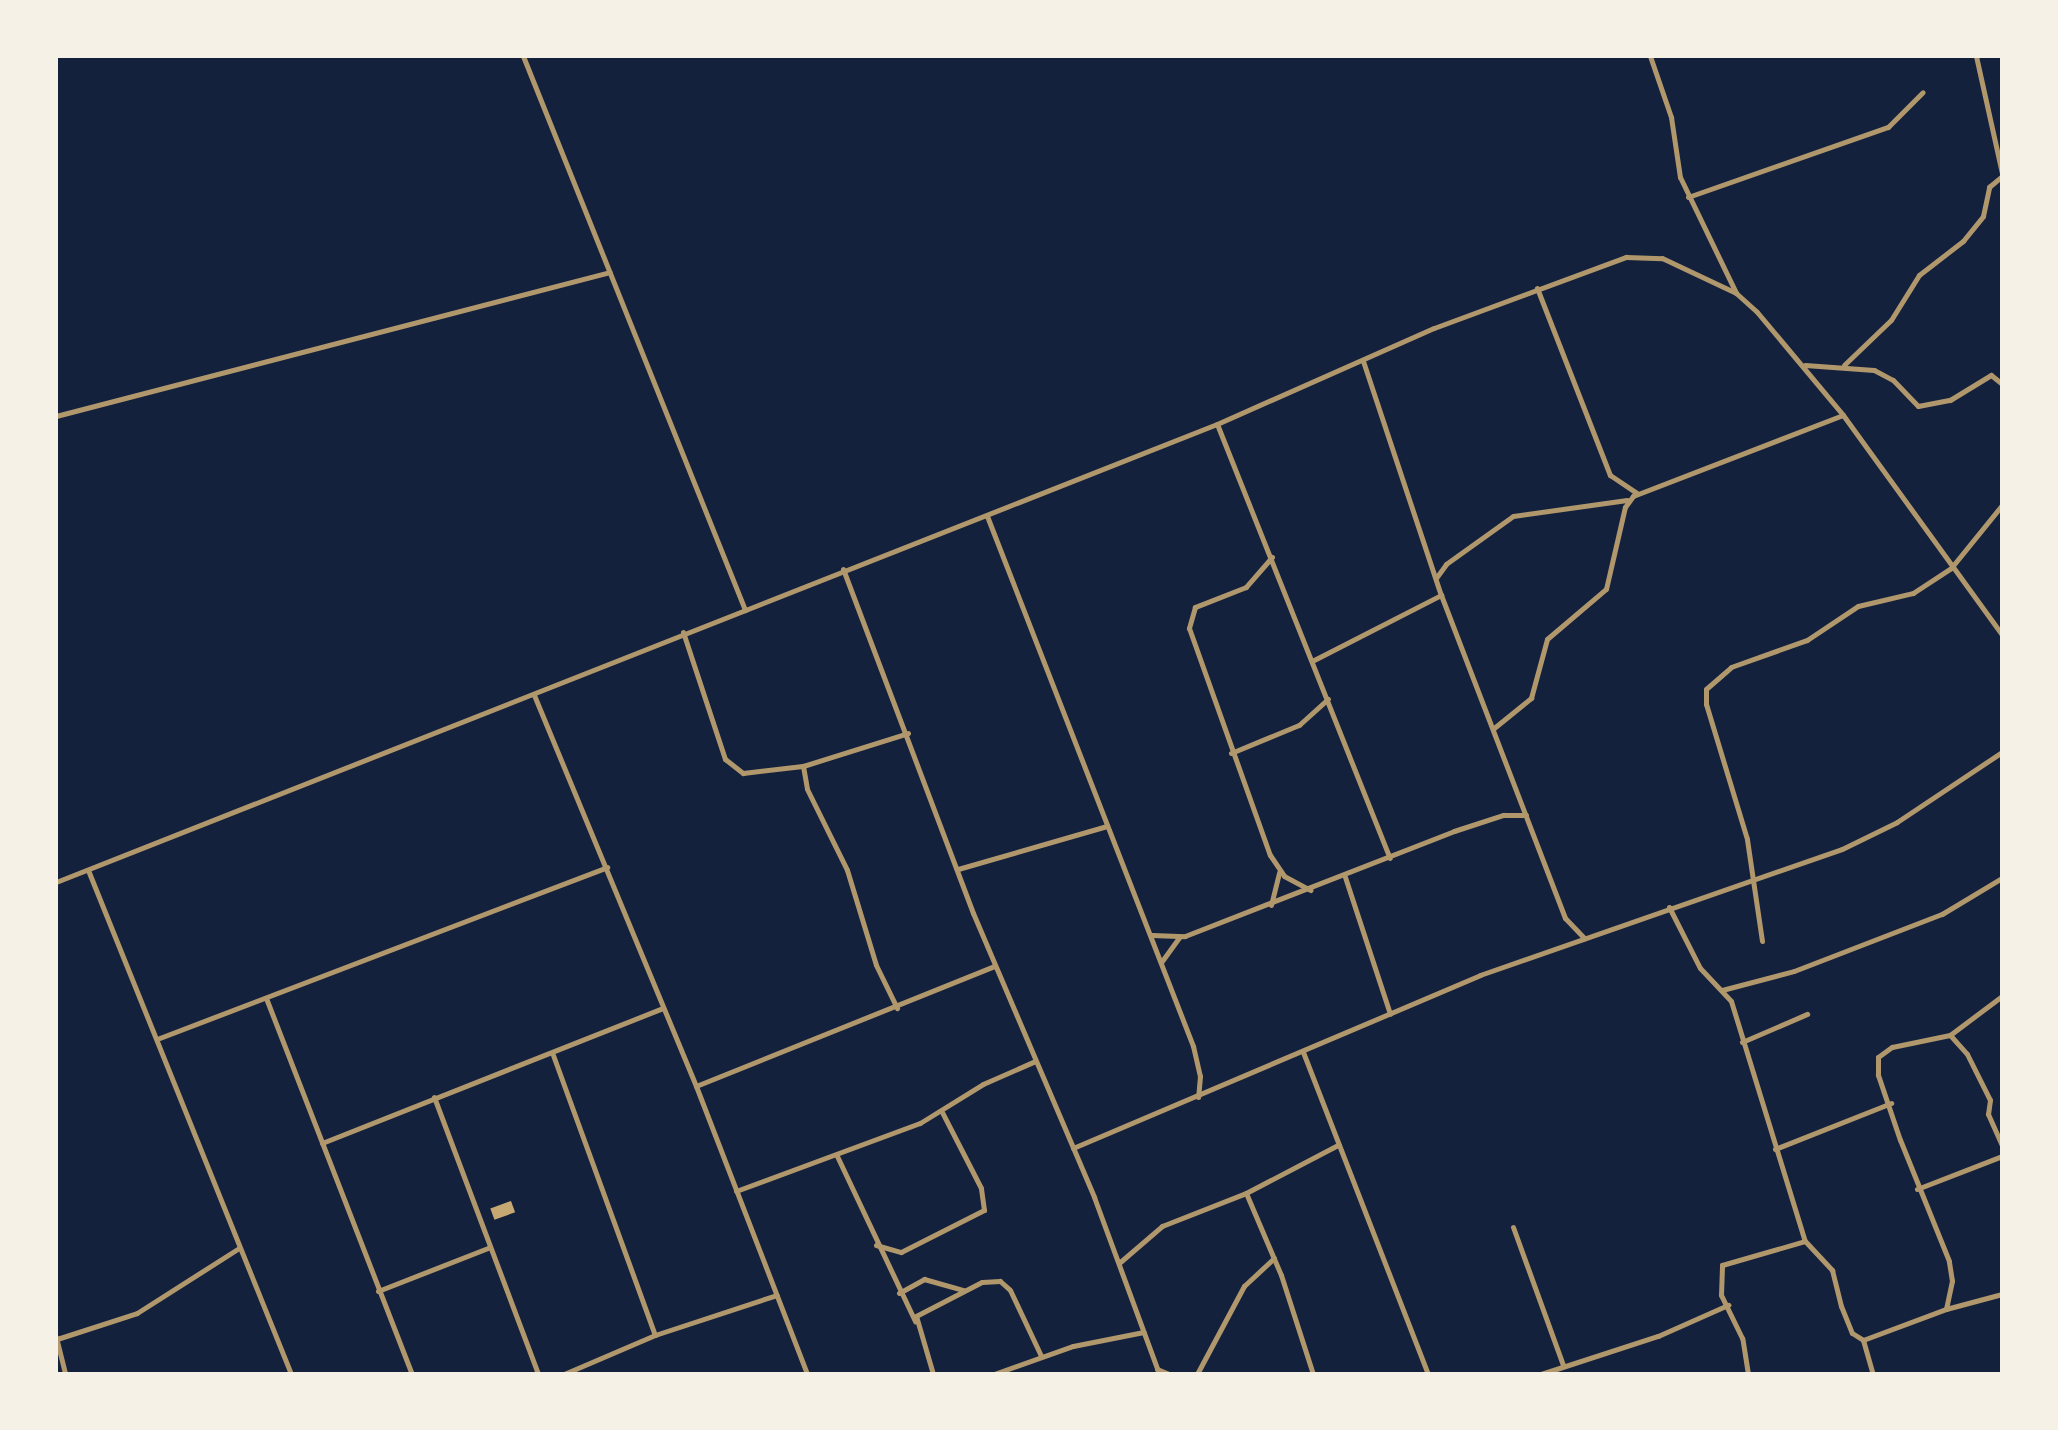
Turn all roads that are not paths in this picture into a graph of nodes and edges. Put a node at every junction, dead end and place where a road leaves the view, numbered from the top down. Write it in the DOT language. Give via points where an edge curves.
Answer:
graph roads {
  1 [pos="523,56"];
  2 [pos="1650,56"];
  3 [pos="1976,56"];
  4 [pos="1923,92"];
  5 [pos="2002,174"];
  6 [pos="1688,197"];
  7 [pos="610,272"];
  8 [pos="1537,288"];
  9 [pos="1736,293"];
  10 [pos="1363,361"];
  11 [pos="1844,365"];
  12 [pos="1804,366"];
  13 [pos="2002,384"];
  14 [pos="1843,415"];
  15 [pos="56,416"];
  16 [pos="1217,424"];
  17 [pos="1637,493"];
  18 [pos="1628,500"];
  19 [pos="2002,505"];
  20 [pos="987,516"];
  21 [pos="1272,557"];
  22 [pos="1951,568"];
  23 [pos="843,569"];
  24 [pos="1436,578"];
  25 [pos="1441,595"];
  26 [pos="745,610"];
  27 [pos="2000,627"];
  28 [pos="683,632"];
  29 [pos="2002,635"];
  30 [pos="1314,660"];
  31 [pos="534,695"];
  32 [pos="1328,699"];
  33 [pos="1494,728"];
  34 [pos="908,733"];
  35 [pos="2002,752"];
  36 [pos="1231,753"];
  37 [pos="803,766"];
  38 [pos="1526,815"];
  39 [pos="1107,826"];
  40 [pos="1390,858"];
  41 [pos="607,867"];
  42 [pos="958,869"];
  43 [pos="88,870"];
  44 [pos="1279,871"];
  45 [pos="1345,877"];
  46 [pos="2002,878"];
  47 [pos="1752,881"];
  48 [pos="56,882"];
  49 [pos="1310,890"];
  50 [pos="1271,905"];
  51 [pos="1669,907"];
  52 [pos="1151,934"];
  53 [pos="1179,938"];
  54 [pos="1584,938"];
  55 [pos="1762,941"];
  56 [pos="1161,962"];
  57 [pos="995,966"];
  58 [pos="1721,990"];
  59 [pos="2002,996"];
  60 [pos="266,998"];
  61 [pos="664,1008"];
  62 [pos="897,1008"];
  63 [pos="1390,1014"];
  64 [pos="1807,1014"];
  65 [pos="1950,1035"];
  66 [pos="157,1039"];
  67 [pos="1742,1042"];
  68 [pos="1303,1052"];
  69 [pos="553,1055"];
  70 [pos="1033,1062"];
  71 [pos="696,1086"];
  72 [pos="434,1097"];
  73 [pos="1197,1098"];
  74 [pos="1891,1103"];
  75 [pos="942,1112"];
  76 [pos="322,1143"];
  77 [pos="1336,1146"];
  78 [pos="2002,1146"];
  79 [pos="1073,1148"];
  80 [pos="1775,1149"];
  81 [pos="837,1156"];
  82 [pos="2002,1156"];
  83 [pos="1917,1189"];
  84 [pos="736,1191"];
  85 [pos="1246,1193"];
  86 [pos="1513,1227"];
  87 [pos="1805,1241"];
  88 [pos="876,1245"];
  89 [pos="490,1247"];
  90 [pos="239,1248"];
  91 [pos="1274,1258"];
  92 [pos="1119,1263"];
  93 [pos="963,1290"];
  94 [pos="378,1291"];
  95 [pos="899,1293"];
  96 [pos="2002,1294"];
  97 [pos="777,1295"];
  98 [pos="1728,1305"];
  99 [pos="1946,1309"];
  100 [pos="915,1322"];
  101 [pos="1144,1332"];
  102 [pos="655,1335"];
  103 [pos="56,1338"];
  104 [pos="1863,1340"];
  105 [pos="61,1355"];
  106 [pos="1041,1356"];
  107 [pos="56,1364"];
  108 [pos="1563,1365"];
  109 [pos="1157,1371"];
  110 [pos="65,1374"];
  111 [pos="291,1374"];
  112 [pos="412,1374"];
  113 [pos="538,1374"];
  114 [pos="564,1374"];
  115 [pos="807,1374"];
  116 [pos="933,1374"];
  117 [pos="994,1374"];
  118 [pos="1169,1374"];
  119 [pos="1197,1374"];
  120 [pos="1313,1374"];
  121 [pos="1428,1374"];
  122 [pos="1541,1374"];
  123 [pos="1748,1374"];
  124 [pos="1873,1374"];
  1 -- 7 [label="street"];
  2 -- 6 [label="street" via="1671,117 1677,165"];
  3 -- 5 [label="street"];
  4 -- 6 [label="street" via="1888,127"];
  5 -- 11 [label="street" via="1989,187 1983,216 1963,241 1919,275 1891,320"];
  6 -- 9 [label="street"];
  7 -- 15 [label="street"];
  7 -- 26 [label="street"];
  8 -- 9 [label="street" via="1612,261 1643,256 1662,258"];
  8 -- 10 [label="street"];
  8 -- 17 [label="street" via="1610,475"];
  9 -- 12 [label="street"];
  10 -- 16 [label="street"];
  10 -- 24 [label="street"];
  11 -- 12 [label="street"];
  11 -- 13 [label="street" via="1887,376 1918,406 1950,400 1991,375"];
  12 -- 14 [label="street"];
  14 -- 17 [label="street"];
  14 -- 22 [label="street"];
  16 -- 20 [label="street"];
  16 -- 21 [label="street"];
  17 -- 18 [label="street"];
  18 -- 24 [label="street" via="1513,516 1446,564"];
  18 -- 33 [label="street" via="1606,589 1547,639 1531,698"];
  19 -- 22 [label="street"];
  20 -- 23 [label="street"];
  20 -- 39 [label="street"];
  21 -- 30 [label="street"];
  21 -- 36 [label="street" via="1246,587 1195,607 1189,628"];
  22 -- 27 [label="street"];
  22 -- 47 [label="street" via="1913,593 1858,606 1807,640 1731,667 1709,685 1706,704 1739,801"];
  23 -- 26 [label="street"];
  23 -- 34 [label="street"];
  24 -- 25 [label="street"];
  25 -- 30 [label="street"];
  25 -- 33 [label="street"];
  26 -- 28 [label="street"];
  27 -- 29 [label="street"];
  28 -- 31 [label="street"];
  28 -- 37 [label="street" via="725,759 750,775"];
  30 -- 32 [label="street"];
  31 -- 41 [label="street"];
  31 -- 43 [label="street"];
  32 -- 36 [label="street" via="1299,725"];
  32 -- 40 [label="street" via="1354,777"];
  33 -- 38 [label="street"];
  34 -- 37 [label="street"];
  34 -- 42 [label="street"];
  35 -- 47 [label="street" via="1897,822 1842,849"];
  36 -- 44 [label="street"];
  37 -- 62 [label="street" via="807,789 847,870 876,965"];
  38 -- 40 [label="street" via="1503,815"];
  38 -- 54 [label="street" via="1565,918"];
  39 -- 42 [label="street"];
  39 -- 52 [label="street"];
  40 -- 45 [label="street"];
  41 -- 60 [label="street"];
  41 -- 61 [label="street"];
  42 -- 57 [label="street"];
  43 -- 48 [label="street"];
  43 -- 66 [label="street"];
  44 -- 49 [label="street"];
  44 -- 50 [label="street"];
  45 -- 49 [label="street"];
  45 -- 63 [label="street"];
  46 -- 58 [label="street" via="1932,919 1794,971"];
  47 -- 51 [label="street"];
  47 -- 55 [label="street"];
  49 -- 50 [label="street"];
  50 -- 53 [label="street"];
  51 -- 54 [label="street"];
  51 -- 58 [label="street" via="1700,968"];
  52 -- 53 [label="street"];
  52 -- 56 [label="street"];
  53 -- 56 [label="street"];
  54 -- 63 [label="street"];
  56 -- 73 [label="street" via="1199,1064"];
  57 -- 62 [label="street"];
  57 -- 70 [label="street"];
  58 -- 67 [label="street" via="1731,1001"];
  59 -- 65 [label="street"];
  60 -- 66 [label="street"];
  60 -- 76 [label="street"];
  61 -- 69 [label="street"];
  61 -- 71 [label="street"];
  62 -- 71 [label="street"];
  63 -- 68 [label="street"];
  64 -- 67 [label="street"];
  65 -- 74 [label="street" via="1881,1054 1878,1075"];
  65 -- 78 [label="street" via="1967,1054 1990,1100 1988,1114"];
  66 -- 90 [label="street"];
  67 -- 80 [label="street"];
  68 -- 73 [label="street"];
  68 -- 77 [label="street"];
  69 -- 72 [label="street"];
  69 -- 102 [label="street"];
  70 -- 75 [label="street" via="983,1084"];
  70 -- 79 [label="street"];
  71 -- 84 [label="street"];
  72 -- 76 [label="street"];
  72 -- 89 [label="street"];
  73 -- 79 [label="street"];
  74 -- 80 [label="street"];
  74 -- 83 [label="street"];
  75 -- 81 [label="street"];
  75 -- 88 [label="street" via="981,1188 984,1210 901,1252"];
  76 -- 94 [label="street"];
  77 -- 85 [label="street"];
  77 -- 121 [label="street"];
  79 -- 92 [label="street"];
  80 -- 87 [label="street"];
  81 -- 84 [label="street"];
  81 -- 88 [label="street"];
  82 -- 83 [label="street"];
  83 -- 99 [label="street" via="1949,1261"];
  84 -- 97 [label="street"];
  85 -- 91 [label="street"];
  85 -- 92 [label="street" via="1162,1226"];
  86 -- 108 [label="street"];
  87 -- 98 [label="street" via="1722,1265 1718,1279"];
  87 -- 104 [label="street" via="1832,1270 1852,1333"];
  88 -- 95 [label="street"];
  89 -- 94 [label="street"];
  89 -- 113 [label="street"];
  90 -- 103 [label="street" via="137,1313"];
  90 -- 111 [label="street"];
  91 -- 119 [label="street" via="1244,1286"];
  91 -- 120 [label="street"];
  92 -- 101 [label="street"];
  93 -- 95 [label="street" via="924,1279"];
  93 -- 100 [label="street" via="920,1312"];
  93 -- 106 [label="street" via="982,1282 1004,1283"];
  94 -- 112 [label="street"];
  95 -- 100 [label="street"];
  96 -- 99 [label="street"];
  97 -- 102 [label="street"];
  97 -- 115 [label="street"];
  98 -- 108 [label="street" via="1658,1336"];
  98 -- 123 [label="street" via="1742,1338"];
  99 -- 104 [label="street"];
  100 -- 116 [label="street"];
  101 -- 106 [label="street"];
  101 -- 109 [label="street"];
  102 -- 114 [label="street"];
  103 -- 105 [label="street"];
  104 -- 124 [label="street"];
  105 -- 107 [label="street"];
  105 -- 110 [label="street"];
  106 -- 117 [label="street"];
  108 -- 122 [label="street"];
  109 -- 118 [label="street"];
}
